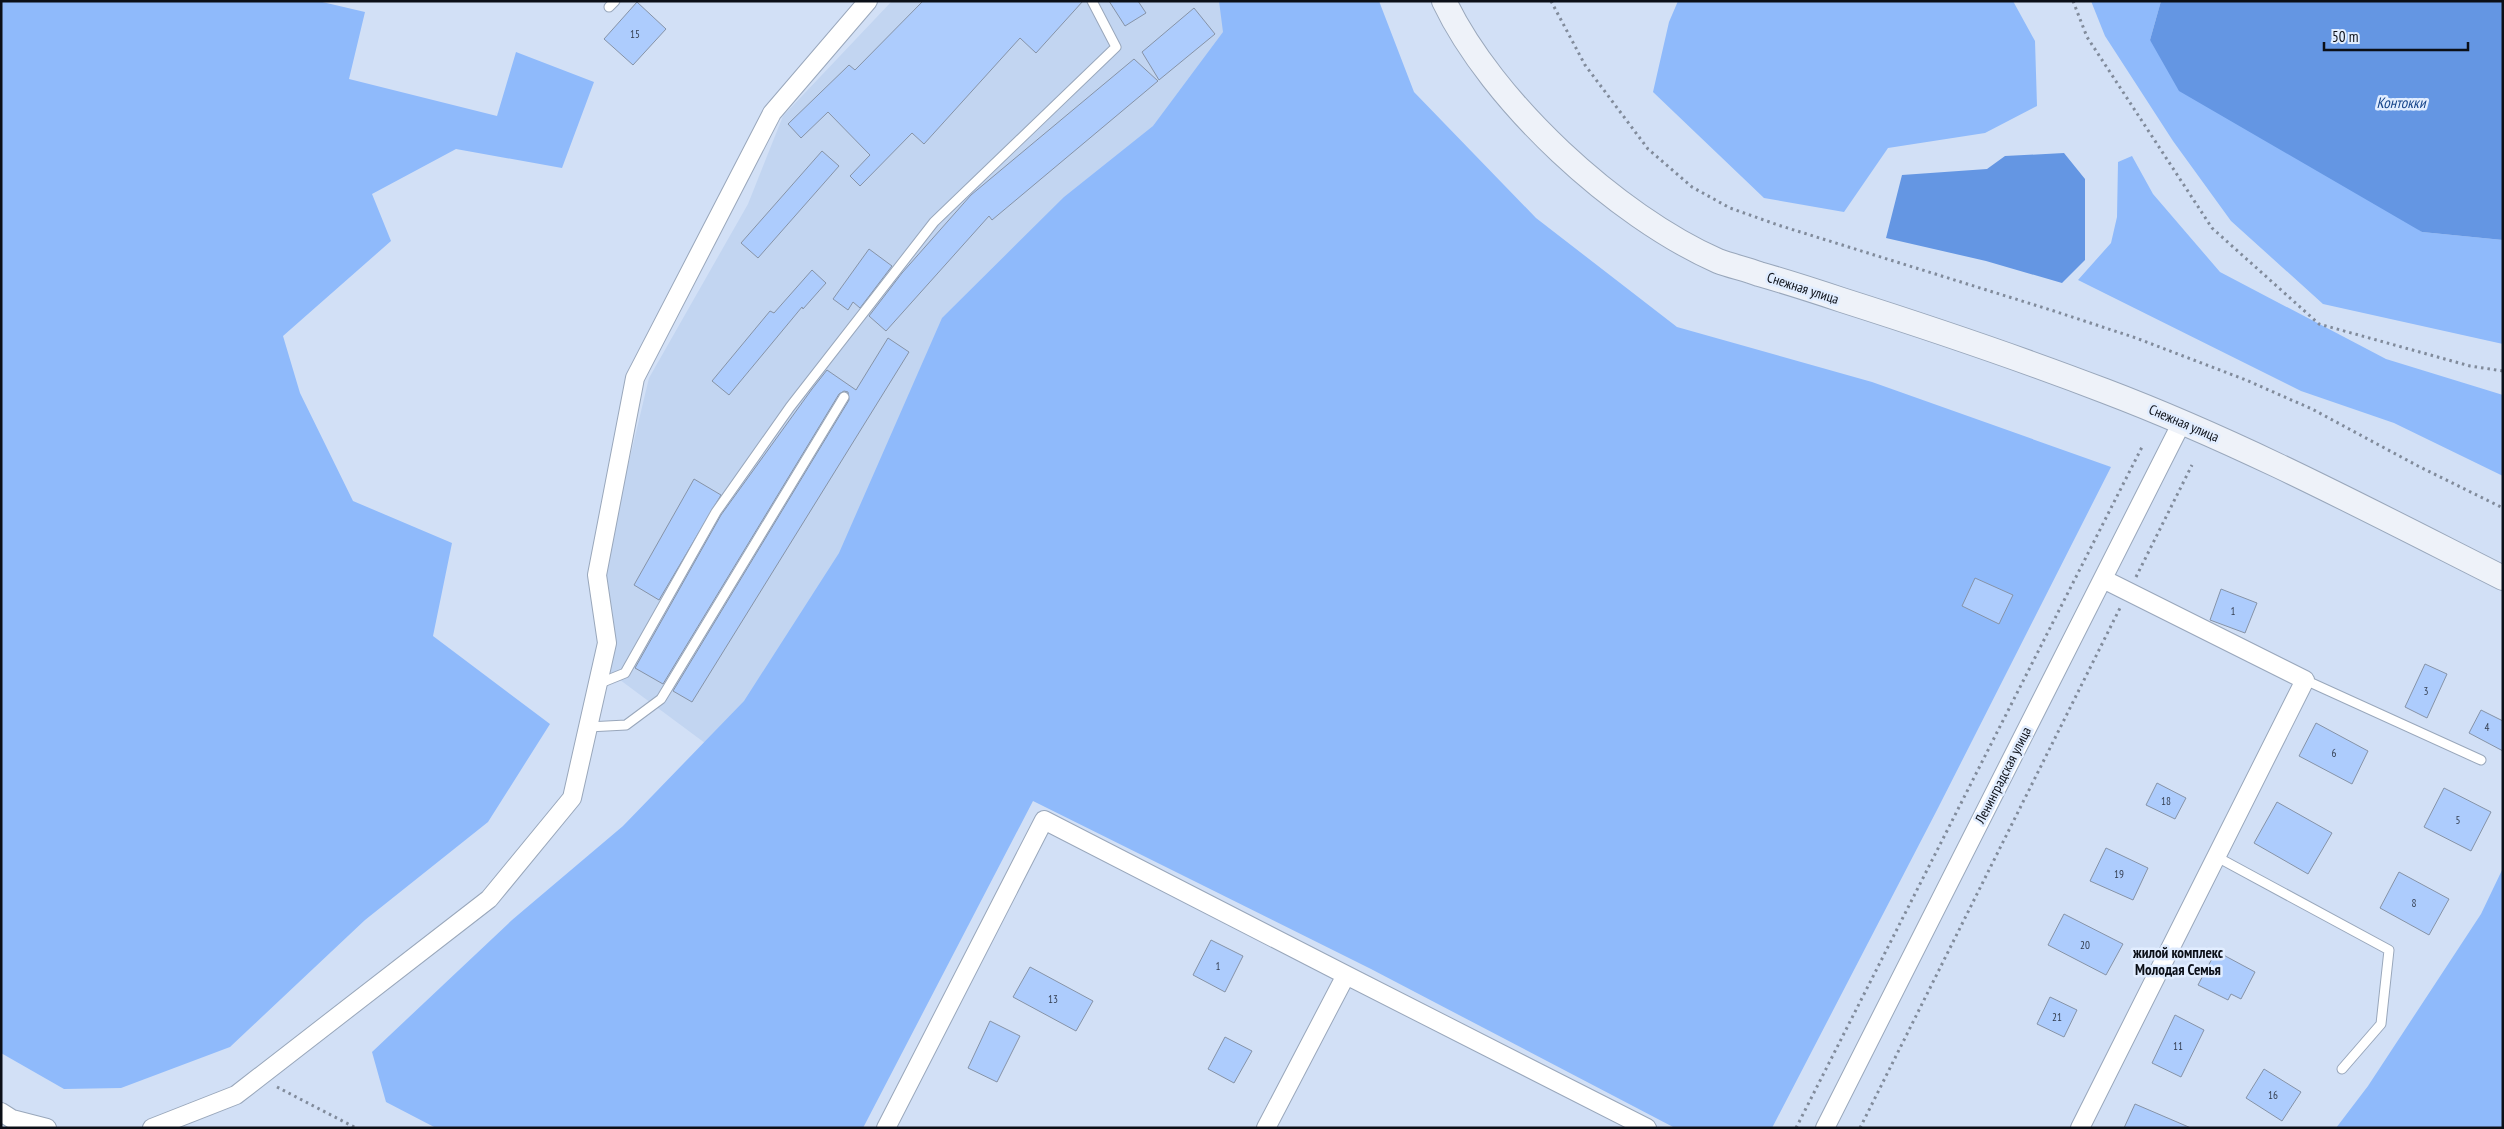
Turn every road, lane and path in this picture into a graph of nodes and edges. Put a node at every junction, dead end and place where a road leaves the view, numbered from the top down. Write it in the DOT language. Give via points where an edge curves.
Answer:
graph roads {
  1 [pos="868,1"];
  2 [pos="1092,1"];
  3 [pos="1444,1"];
  4 [pos="1551,1"];
  5 [pos="2072,1"];
  6 [pos="2503,371"];
  7 [pos="844,397"];
  8 [pos="2182,422"];
  9 [pos="2142,447"];
  10 [pos="2192,465"];
  11 [pos="2503,508"];
  12 [pos="2503,578"];
  13 [pos="2103,579"];
  14 [pos="2128,592"];
  15 [pos="2305,680"];
  16 [pos="598,684"];
  17 [pos="588,727"];
  18 [pos="2482,760"];
  19 [pos="2217,857"];
  20 [pos="1346,975"];
  21 [pos="2342,1069"];
  22 [pos="258,1077"];
  23 [pos="1,1112"];
  24 [pos="1618,1121"];
  25 [pos="47,1128"];
  26 [pos="152,1128"];
  27 [pos="356,1128"];
  28 [pos="886,1128"];
  29 [pos="1266,1128"];
  30 [pos="1647,1128"];
  31 [pos="1796,1128"];
  32 [pos="1824,1128"];
  33 [pos="1860,1128"];
  34 [pos="2080,1128"];
  1 -- 16 [label="street" via="772,113 635,378 597,574 607,643"];
  2 -- 16 [label="lane" via="1116,47 934,222 790,407 716,512 625,673"];
  3 -- 8 [label="street, Снежная улица" via="1456,27 1498,86 1536,126 1588,174 1666,233 1720,261 1944,333"];
  4 -- 11 [label="path" via="1585,65 1648,150 1700,192 1730,208 2054,310 2246,380 2312,409"];
  5 -- 6 [label="path" via="2087,37 2212,228 2319,324 2470,366"];
  7 -- 17 [label="lane" via="661,699 626,725"];
  8 -- 12 [label="street, Снежная улица" via="2247,450"];
  8 -- 13 [label="street, Ленинградская улица"];
  9 -- 31 [label="path"];
  10 -- 14 [label="path"];
  13 -- 14 [label="street"];
  13 -- 32 [label="street, Ленинградская улица"];
  14 -- 15 [label="street"];
  14 -- 33 [label="path"];
  15 -- 18 [label="lane"];
  15 -- 19 [label="street"];
  16 -- 17 [label="street"];
  17 -- 22 [label="street" via="572,798 489,899"];
  19 -- 21 [label="lane" via="2389,950 2381,1024"];
  19 -- 34 [label="street"];
  20 -- 24 [label="street"];
  20 -- 28 [label="street" via="1044,820"];
  20 -- 29 [label="street"];
  22 -- 26 [label="street" via="236,1094"];
  22 -- 27 [label="path"];
  23 -- 25 [label="street" via="12,1119"];
  24 -- 30 [label="street"];
}
